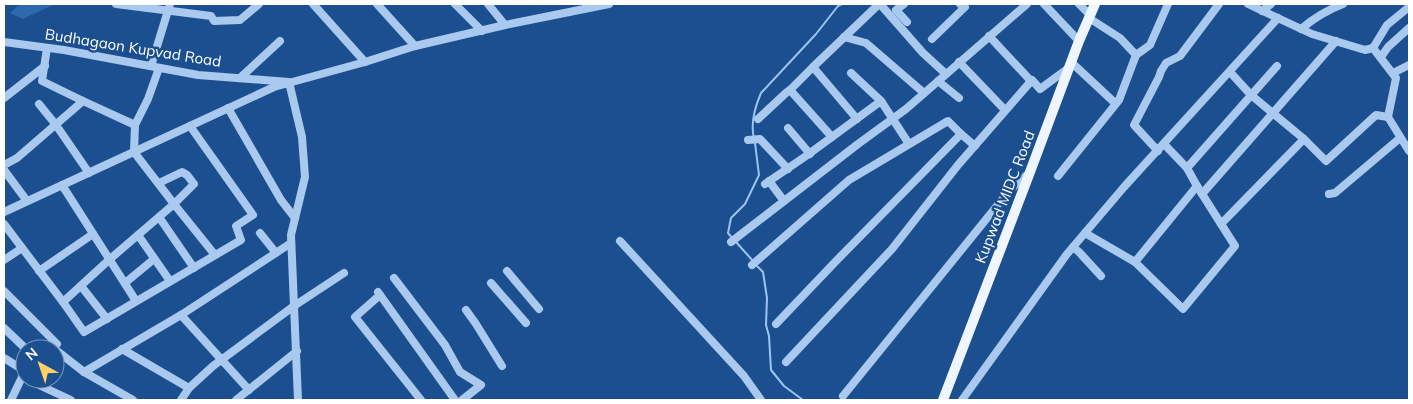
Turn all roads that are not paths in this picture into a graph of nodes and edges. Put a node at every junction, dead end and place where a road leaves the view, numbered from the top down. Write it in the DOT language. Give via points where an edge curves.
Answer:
graph roads {
  1 [pos="116,4"];
  2 [pos="259,4"];
  3 [pos="313,4"];
  4 [pos="377,4"];
  5 [pos="454,4"];
  6 [pos="488,4"];
  7 [pos="609,4"];
  8 [pos="879,4"];
  9 [pos="904,4"];
  10 [pos="960,4"];
  11 [pos="1027,4"];
  12 [pos="1044,4"];
  13 [pos="1079,4"];
  14 [pos="1095,4"];
  15 [pos="1168,4"];
  16 [pos="1219,4"];
  17 [pos="1248,4"];
  18 [pos="1271,4"];
  19 [pos="1343,4"];
  20 [pos="1402,4"];
  21 [pos="169,7"];
  22 [pos="1409,8"];
  23 [pos="1262,11"];
  24 [pos="1090,16"];
  25 [pos="1278,18"];
  26 [pos="906,22"];
  27 [pos="504,25"];
  28 [pos="1409,28"];
  29 [pos="1301,29"];
  30 [pos="482,31"];
  31 [pos="988,36"];
  32 [pos="844,37"];
  33 [pos="932,39"];
  34 [pos="280,41"];
  35 [pos="1336,41"];
  36 [pos="4,42"];
  37 [pos="1079,42"];
  38 [pos="415,46"];
  39 [pos="47,48"];
  40 [pos="1373,48"];
  41 [pos="1136,55"];
  42 [pos="1382,57"];
  43 [pos="365,62"];
  44 [pos="959,62"];
  45 [pos="1070,64"];
  46 [pos="1409,65"];
  47 [pos="45,66"];
  48 [pos="1277,66"];
  49 [pos="155,67"];
  50 [pos="813,67"];
  51 [pos="1230,72"];
  52 [pos="851,73"];
  53 [pos="1393,73"];
  54 [pos="946,74"];
  55 [pos="240,78"];
  56 [pos="938,81"];
  57 [pos="1030,81"];
  58 [pos="289,82"];
  59 [pos="790,90"];
  60 [pos="924,93"];
  61 [pos="1251,95"];
  62 [pos="4,98"];
  63 [pos="959,98"];
  64 [pos="83,101"];
  65 [pos="881,101"];
  66 [pos="1116,103"];
  67 [pos="39,104"];
  68 [pos="228,108"];
  69 [pos="1005,110"];
  70 [pos="1274,113"];
  71 [pos="1388,117"];
  72 [pos="758,119"];
  73 [pos="857,119"];
  74 [pos="892,119"];
  75 [pos="56,125"];
  76 [pos="135,125"];
  77 [pos="190,126"];
  78 [pos="788,128"];
  79 [pos="961,134"];
  80 [pos="832,137"];
  81 [pos="1400,138"];
  82 [pos="1304,139"];
  83 [pos="748,140"];
  84 [pos="908,144"];
  85 [pos="1164,144"];
  86 [pos="975,146"];
  87 [pos="1158,151"];
  88 [pos="1409,151"];
  89 [pos="134,152"];
  90 [pos="810,154"];
  91 [pos="4,165"];
  92 [pos="1187,168"];
  93 [pos="788,169"];
  94 [pos="4,170"];
  95 [pos="89,172"];
  96 [pos="1030,172"];
  97 [pos="1058,176"];
  98 [pos="158,184"];
  99 [pos="62,185"];
  100 [pos="1197,186"];
  101 [pos="1202,194"];
  102 [pos="1329,194"];
  103 [pos="784,200"];
  104 [pos="27,201"];
  105 [pos="174,204"];
  106 [pos="4,212"];
  107 [pos="159,217"];
  108 [pos="295,218"];
  109 [pos="4,224"];
  110 [pos="1221,224"];
  111 [pos="260,233"];
  112 [pos="1085,233"];
  113 [pos="94,234"];
  114 [pos="138,235"];
  115 [pos="620,241"];
  116 [pos="732,242"];
  117 [pos="291,243"];
  118 [pos="1073,247"];
  119 [pos="22,248"];
  120 [pos="276,253"];
  121 [pos="216,255"];
  122 [pos="110,259"];
  123 [pos="154,259"];
  124 [pos="4,260"];
  125 [pos="1135,262"];
  126 [pos="752,265"];
  127 [pos="194,268"];
  128 [pos="39,271"];
  129 [pos="506,271"];
  130 [pos="344,273"];
  131 [pos="1101,276"];
  132 [pos="394,278"];
  133 [pos="170,282"];
  134 [pos="125,283"];
  135 [pos="491,283"];
  136 [pos="81,286"];
  137 [pos="4,292"];
  138 [pos="136,301"];
  139 [pos="63,302"];
  140 [pos="294,306"];
  141 [pos="539,309"];
  142 [pos="466,310"];
  143 [pos="181,315"];
  144 [pos="107,319"];
  145 [pos="526,323"];
  146 [pos="776,324"];
  147 [pos="4,328"];
  148 [pos="16,339"];
  149 [pos="52,339"];
  150 [pos="122,349"];
  151 [pos="296,351"];
  152 [pos="65,358"];
  153 [pos="221,360"];
  154 [pos="786,362"];
  155 [pos="502,366"];
  156 [pos="84,372"];
  157 [pos="189,388"];
  158 [pos="18,389"];
  159 [pos="48,389"];
  160 [pos="249,390"];
  161 [pos="843,396"];
  162 [pos="11,400"];
  163 [pos="71,400"];
  164 [pos="132,400"];
  165 [pos="181,400"];
  166 [pos="236,400"];
  167 [pos="298,400"];
  168 [pos="421,400"];
  169 [pos="455,400"];
  170 [pos="462,400"];
  171 [pos="761,400"];
  172 [pos="942,400"];
  173 [pos="962,400"];
  1 -- 21 [label="street"];
  2 -- 21 [label="street" via="240,20 214,21 211,16"];
  3 -- 43 [label="street"];
  4 -- 38 [label="street"];
  5 -- 30 [label="street"];
  6 -- 27 [label="street"];
  7 -- 27 [label="street"];
  8 -- 32 [label="street"];
  8 -- 54 [label="street"];
  9 -- 26 [label="street" via="896,10"];
  10 -- 33 [label="street" via="965,7"];
  11 -- 31 [label="street"];
  12 -- 37 [label="street"];
  13 -- 24 [label="street"];
  14 -- 24 [label="main road, Kupwad MIDC Road"];
  15 -- 41 [label="street" via="1150,45"];
  16 -- 87 [label="street" via="1180,56 1166,63 1134,125"];
  17 -- 23 [label="street"];
  18 -- 23 [label="street"];
  19 -- 29 [label="street" via="1314,18"];
  20 -- 22 [label="street"];
  21 -- 49 [label="street"];
  22 -- 40 [label="street" via="1387,26"];
  23 -- 25 [label="street"];
  24 -- 37 [label="main road, Kupwad MIDC Road"];
  24 -- 41 [label="street" via="1120,38"];
  25 -- 29 [label="street"];
  25 -- 51 [label="street"];
  27 -- 30 [label="street"];
  28 -- 42 [label="street"];
  29 -- 35 [label="street"];
  30 -- 38 [label="street"];
  31 -- 44 [label="street"];
  31 -- 57 [label="street"];
  32 -- 50 [label="street"];
  32 -- 60 [label="street" via="866,43"];
  34 -- 55 [label="street"];
  35 -- 40 [label="street" via="1365,50"];
  35 -- 70 [label="street"];
  36 -- 39 [label="street, Budhagaon Kupvad Road"];
  37 -- 45 [label="main road, Kupwad MIDC Road"];
  38 -- 43 [label="street"];
  39 -- 47 [label="street"];
  39 -- 49 [label="street, Budhagaon Kupvad Road"];
  40 -- 42 [label="street"];
  41 -- 66 [label="street"];
  42 -- 53 [label="street"];
  43 -- 58 [label="street"];
  44 -- 54 [label="street"];
  44 -- 69 [label="street"];
  45 -- 57 [label="street" via="1040,89"];
  45 -- 66 [label="street"];
  45 -- 96 [label="main road, Kupwad MIDC Road"];
  46 -- 53 [label="street"];
  47 -- 62 [label="street"];
  47 -- 64 [label="street" via="42,81"];
  48 -- 61 [label="street"];
  49 -- 55 [label="street, Budhagaon Kupvad Road"];
  49 -- 76 [label="street" via="148,99"];
  50 -- 59 [label="street"];
  50 -- 73 [label="street"];
  51 -- 61 [label="street"];
  51 -- 85 [label="street"];
  52 -- 65 [label="street"];
  53 -- 71 [label="street" via="1396,78"];
  54 -- 56 [label="street"];
  55 -- 58 [label="street, Budhagaon Kupvad Road"];
  56 -- 60 [label="street"];
  56 -- 63 [label="street"];
  57 -- 69 [label="street"];
  58 -- 68 [label="street"];
  58 -- 108 [label="street" via="302,137 305,177"];
  59 -- 72 [label="street"];
  59 -- 80 [label="street"];
  60 -- 74 [label="street"];
  61 -- 70 [label="street"];
  61 -- 92 [label="street"];
  64 -- 75 [label="street"];
  64 -- 76 [label="street"];
  65 -- 73 [label="street"];
  65 -- 74 [label="street"];
  66 -- 97 [label="street"];
  67 -- 75 [label="street"];
  68 -- 77 [label="street"];
  68 -- 108 [label="street" via="281,200"];
  69 -- 86 [label="street"];
  70 -- 82 [label="street"];
  70 -- 101 [label="street"];
  71 -- 81 [label="street"];
  71 -- 82 [label="street" via="1376,115 1326,161"];
  73 -- 80 [label="street"];
  74 -- 84 [label="street"];
  74 -- 103 [label="street"];
  75 -- 91 [label="street"];
  75 -- 95 [label="street"];
  76 -- 89 [label="street"];
  77 -- 89 [label="street"];
  77 -- 121 [label="street" via="253,215 236,226 240,240"];
  78 -- 90 [label="street"];
  79 -- 84 [label="street" via="948,121"];
  79 -- 86 [label="street"];
  79 -- 146 [label="street"];
  80 -- 90 [label="street"];
  81 -- 88 [label="street"];
  81 -- 102 [label="street" via="1335,193"];
  82 -- 110 [label="street"];
  83 -- 93 [label="street" via="760,140"];
  84 -- 126 [label="street" via="849,180"];
  85 -- 87 [label="street"];
  85 -- 92 [label="street"];
  86 -- 154 [label="street" via="892,249"];
  87 -- 112 [label="street"];
  89 -- 95 [label="street"];
  89 -- 98 [label="street"];
  90 -- 93 [label="street"];
  92 -- 100 [label="street"];
  93 -- 103 [label="street" via="767,183"];
  94 -- 104 [label="street"];
  95 -- 99 [label="street"];
  96 -- 161 [label="street" via="1009,192"];
  96 -- 172 [label="main road, Kupwad MIDC Road"];
  98 -- 105 [label="street"];
  98 -- 105 [label="street" via="182,172 187,175 194,184"];
  99 -- 104 [label="street"];
  99 -- 113 [label="street"];
  100 -- 101 [label="street"];
  100 -- 125 [label="street"];
  101 -- 110 [label="street"];
  103 -- 116 [label="street"];
  104 -- 106 [label="street"];
  105 -- 107 [label="street"];
  105 -- 121 [label="street"];
  107 -- 114 [label="street"];
  107 -- 127 [label="street"];
  108 -- 117 [label="street"];
  109 -- 119 [label="street"];
  110 -- 125 [label="street" via="1235,246 1183,309"];
  111 -- 120 [label="street"];
  112 -- 118 [label="street"];
  112 -- 125 [label="street"];
  113 -- 122 [label="street"];
  113 -- 128 [label="street"];
  114 -- 122 [label="street"];
  114 -- 123 [label="street"];
  115 -- 171 [label="street" via="744,376"];
  117 -- 120 [label="street"];
  117 -- 140 [label="street"];
  118 -- 131 [label="street"];
  118 -- 173 [label="street"];
  119 -- 124 [label="street"];
  119 -- 128 [label="street"];
  120 -- 143 [label="street"];
  121 -- 127 [label="street"];
  122 -- 134 [label="street"];
  122 -- 136 [label="street"];
  123 -- 133 [label="street"];
  123 -- 134 [label="street"];
  127 -- 133 [label="street"];
  128 -- 139 [label="street"];
  129 -- 141 [label="street"];
  130 -- 140 [label="street"];
  132 -- 170 [label="street" via="445,345 460,372 481,385"];
  133 -- 138 [label="street"];
  134 -- 138 [label="street"];
  135 -- 145 [label="street"];
  136 -- 139 [label="street"];
  136 -- 144 [label="street"];
  137 -- 149 [label="street"];
  138 -- 144 [label="street"];
  139 -- 144 [label="street" via="84,332"];
  140 -- 151 [label="street"];
  140 -- 153 [label="street"];
  142 -- 155 [label="street"];
  143 -- 150 [label="street"];
  143 -- 153 [label="street"];
  147 -- 148 [label="street"];
  150 -- 156 [label="street"];
  150 -- 157 [label="street"];
  151 -- 160 [label="street"];
  151 -- 167 [label="street"];
  152 -- 156 [label="street"];
  153 -- 157 [label="street"];
  153 -- 160 [label="street"];
  156 -- 164 [label="street"];
  157 -- 165 [label="street"];
  158 -- 162 [label="street"];
  159 -- 163 [label="street"];
  160 -- 166 [label="street"];
  168 -- 169 [label="street" via="355,317 379,293"];
}
